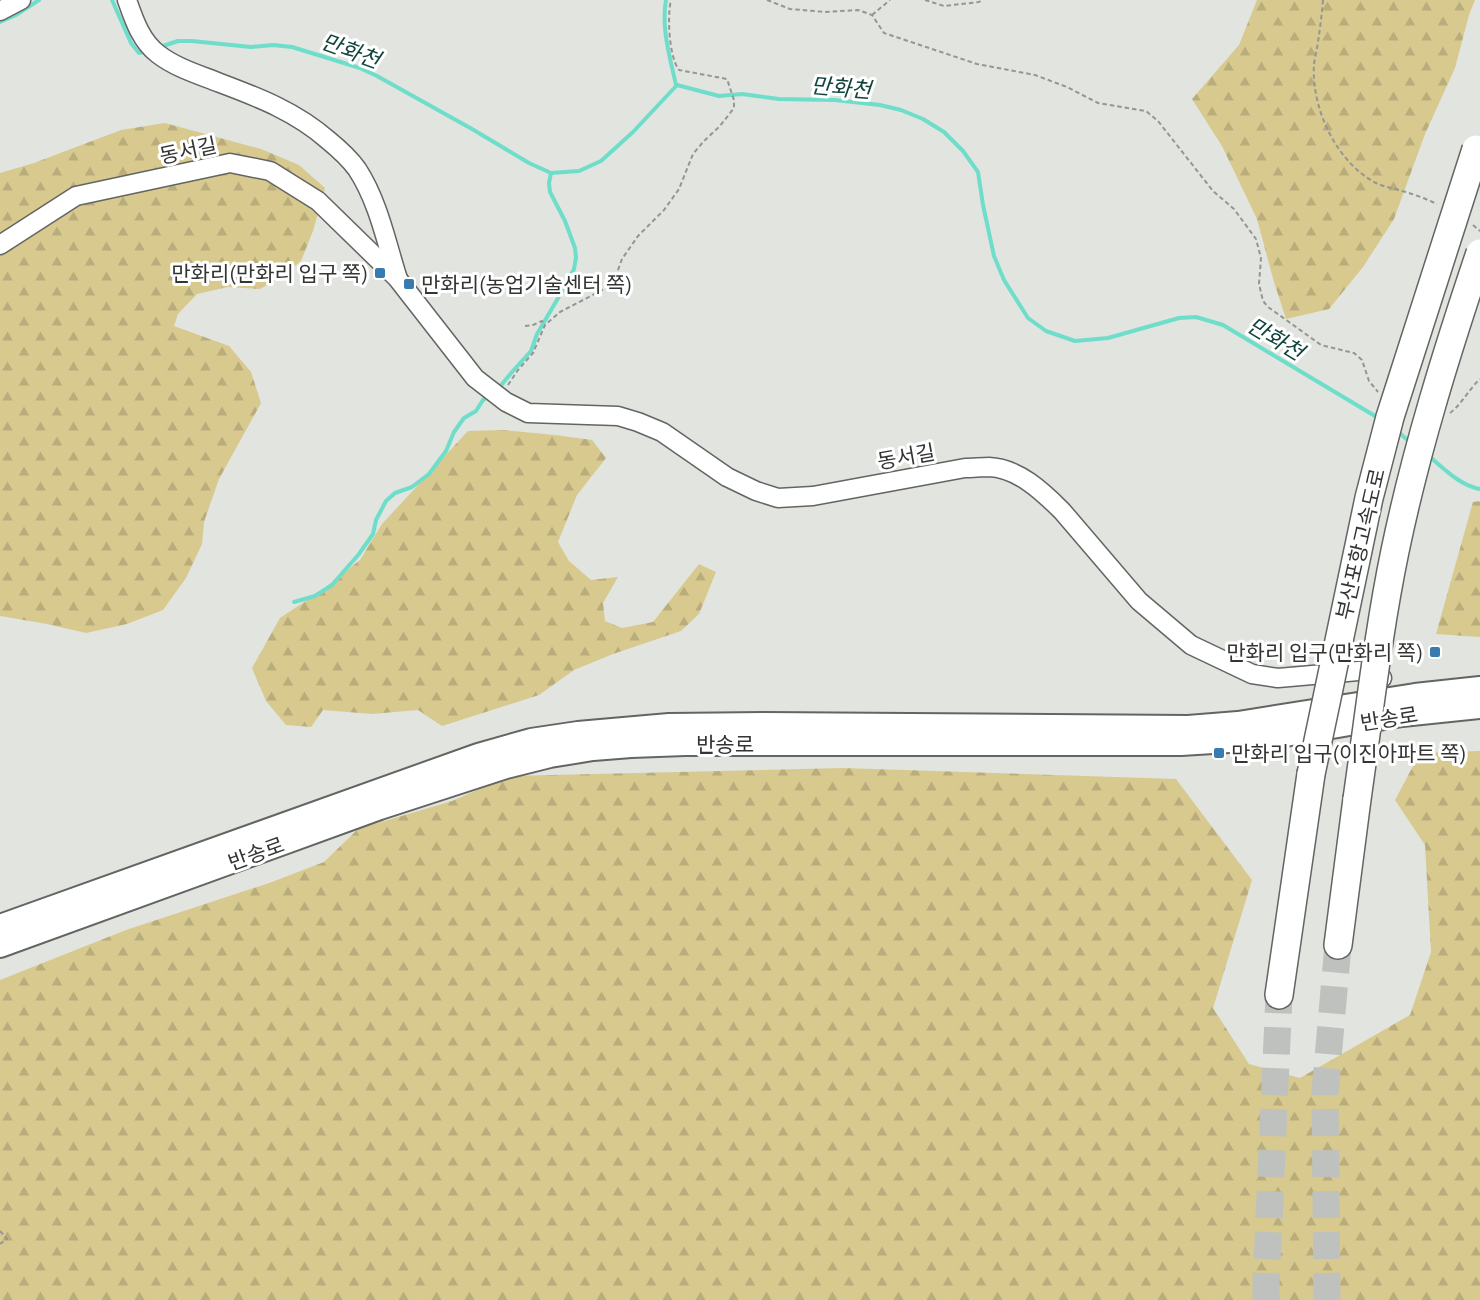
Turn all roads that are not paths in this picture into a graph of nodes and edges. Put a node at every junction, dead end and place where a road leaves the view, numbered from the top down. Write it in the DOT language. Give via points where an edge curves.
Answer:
graph roads {
  1 [pos="21,0"];
  2 [pos="127,0"];
  3 [pos="0,11"];
  4 [pos="1478,144"];
  5 [pos="384,235"];
  6 [pos="0,245"];
  7 [pos="366,247"];
  8 [pos="1480,253"];
  9 [pos="397,278"];
  10 [pos="1480,688"];
  11 [pos="1480,706"];
  12 [pos="1387,709"];
  13 [pos="0,926"];
  14 [pos="1338,945"];
  15 [pos="0,946"];
  16 [pos="1279,995"];
  1 -- 3 [label="street"];
  2 -- 5 [label="street, 동서길" via="140,33 153,49 181,68 295,115 339,149 356,168 374,203"];
  4 -- 16 [label="highway, 부산포항고속도로, bridge" via="1390,417 1369,498 1311,774"];
  5 -- 7 [label="street" via="380,242"];
  5 -- 9 [label="street, 동서길"];
  6 -- 7 [label="street, 동서길" via="76,196 230,163 270,171 318,201"];
  7 -- 9 [label="street, 동서길"];
  8 -- 14 [label="highway, 부산포항고속도로, bridge" via="1448,346 1395,550"];
  9 -- 12 [label="street, 동서길" via="475,378 506,402 528,412 618,416 638,422 662,432 727,477 778,498 813,496 965,468 1007,470 1029,482 1062,511 1139,600 1191,645 1252,674 1278,678 1377,671"];
  10 -- 12 [label="main road, 반송로"];
  11 -- 12 [label="main road, 반송로"];
  12 -- 13 [label="main road, 반송로" via="1188,727 765,724 669,725 578,732 478,755"];
  12 -- 15 [label="main road, 반송로" via="1262,739 1181,744 685,744 593,749 550,756 422,794"];
}
